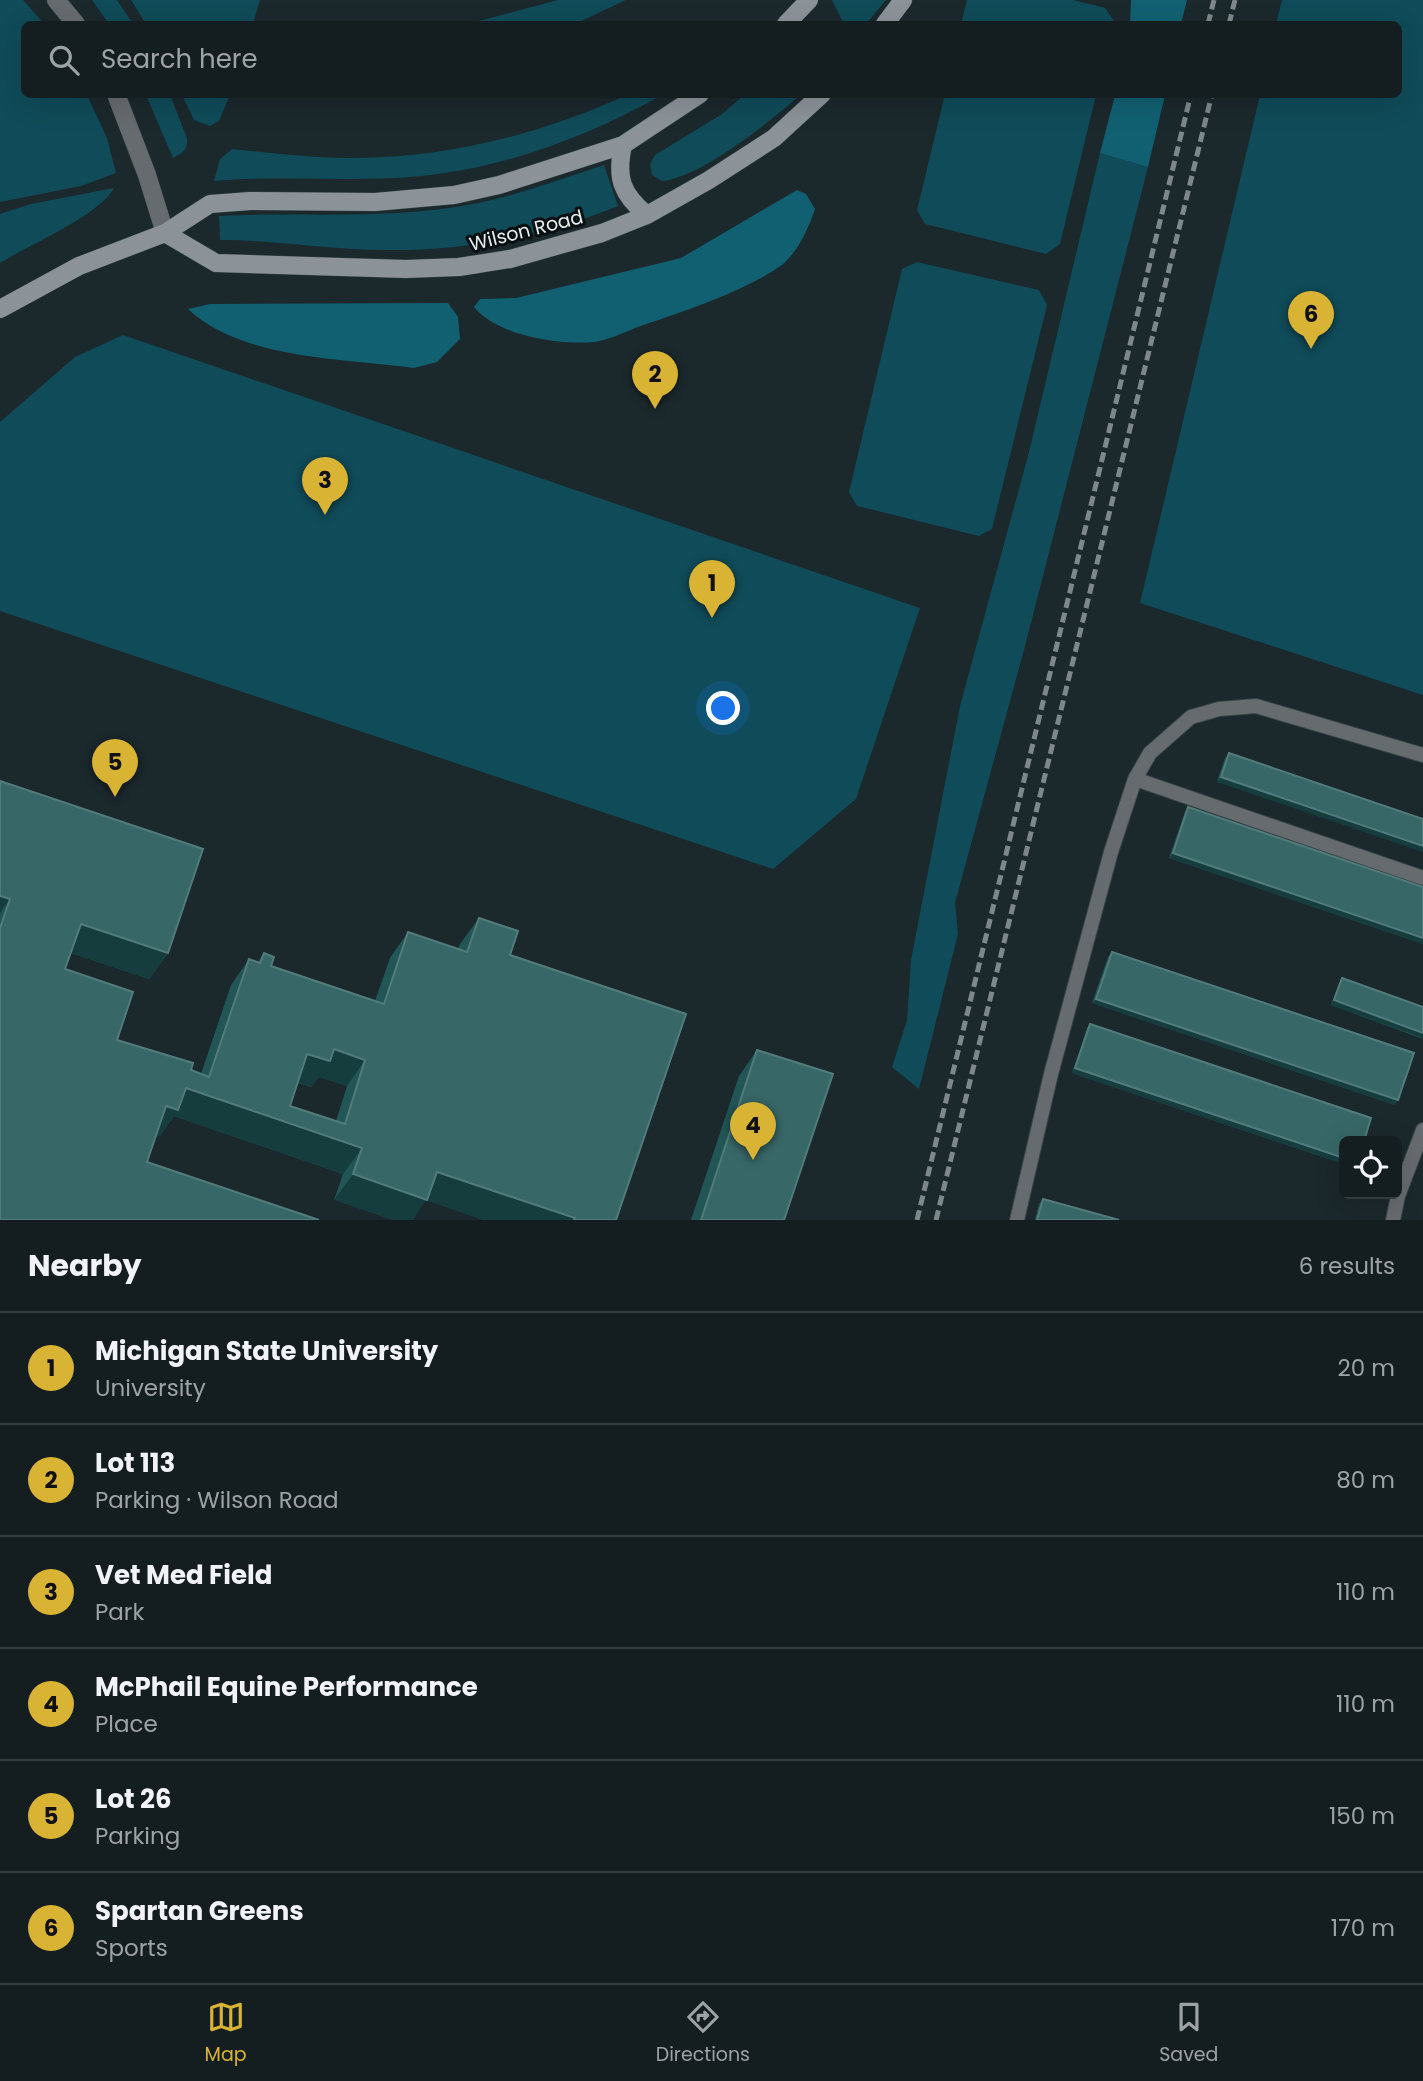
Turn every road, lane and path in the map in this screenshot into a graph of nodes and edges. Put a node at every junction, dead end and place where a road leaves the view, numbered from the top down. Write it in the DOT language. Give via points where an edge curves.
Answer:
graph roads {
  1 [pos="56,0"];
  2 [pos="809,0"];
  3 [pos="903,0"];
  4 [pos="74,21"];
  5 [pos="789,21"];
  6 [pos="887,21"];
  7 [pos="118,98"];
  8 [pos="694,98"];
  9 [pos="818,98"];
  10 [pos="622,145"];
  11 [pos="647,215"];
  12 [pos="165,233"];
  13 [pos="0,309"];
  14 [pos="1423,755"];
  15 [pos="1135,779"];
  16 [pos="1423,878"];
  17 [pos="1423,1130"];
  18 [pos="1017,1220"];
  19 [pos="1393,1220"];
  1 -- 4 [label="street"];
  2 -- 5 [label="street"];
  3 -- 6 [label="street"];
  7 -- 12 [label="street"];
  8 -- 10 [label="street"];
  9 -- 11 [label="street, Wilson Road" via="774,138"];
  10 -- 11 [label="street" via="621,183 633,204"];
  10 -- 12 [label="street" via="539,174 454,195 375,202 210,204"];
  11 -- 12 [label="street, Wilson Road" via="561,245 459,267 216,262"];
  12 -- 13 [label="street" via="79,266"];
  14 -- 15 [label="lane" via="1256,706 1219,709 1191,717 1150,753"];
  15 -- 16 [label="lane"];
  15 -- 18 [label="lane" via="1069,1007"];
  17 -- 19 [label="lane"];
}
